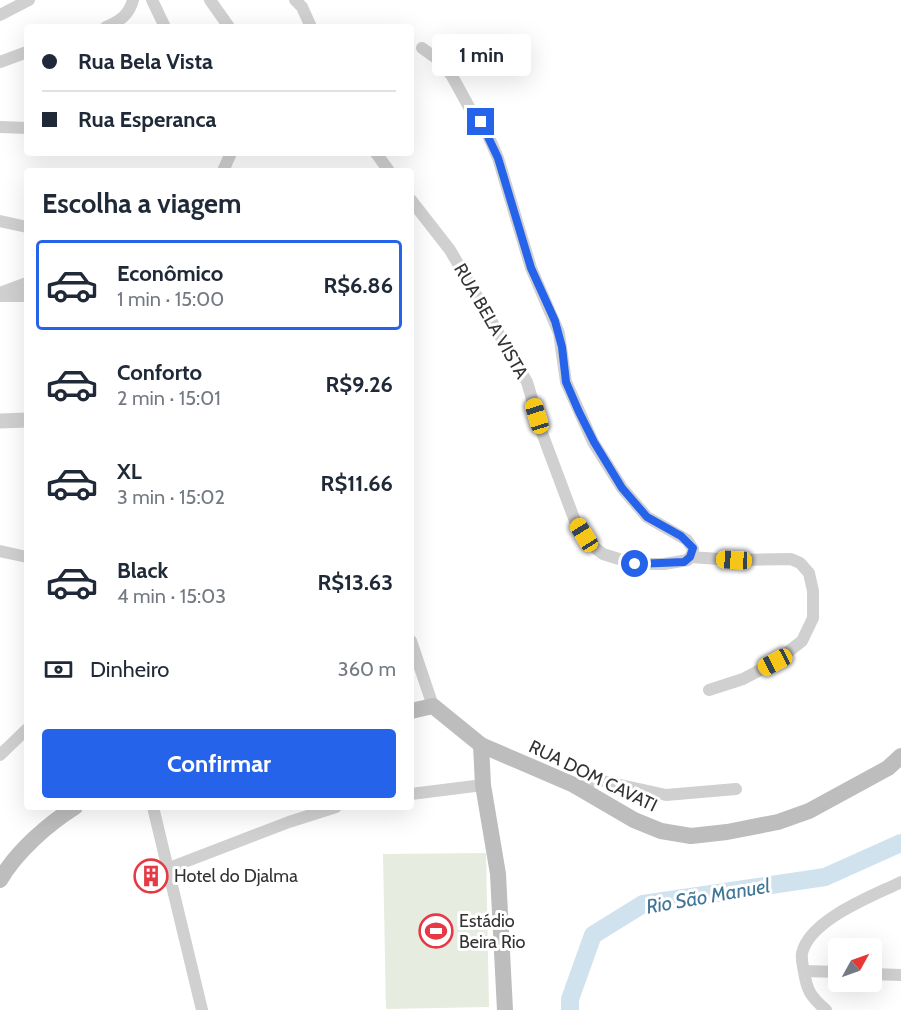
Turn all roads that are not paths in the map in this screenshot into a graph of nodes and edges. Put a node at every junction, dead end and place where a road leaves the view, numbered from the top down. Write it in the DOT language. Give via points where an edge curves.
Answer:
graph roads {
  1 [pos="29,0"];
  2 [pos="133,0"];
  3 [pos="152,0"];
  4 [pos="210,0"];
  5 [pos="295,0"];
  6 [pos="0,15"];
  7 [pos="112,24"];
  8 [pos="164,24"];
  9 [pos="227,24"];
  10 [pos="310,24"];
  11 [pos="422,48"];
  12 [pos="24,53"];
  13 [pos="0,62"];
  14 [pos="0,127"];
  15 [pos="24,128"];
  16 [pos="414,204"];
  17 [pos="0,221"];
  18 [pos="24,226"];
  19 [pos="24,284"];
  20 [pos="0,295"];
  21 [pos="24,296"];
  22 [pos="24,420"];
  23 [pos="0,421"];
  24 [pos="1,552"];
  25 [pos="692,553"];
  26 [pos="24,556"];
  27 [pos="414,650"];
  28 [pos="710,690"];
  29 [pos="433,706"];
  30 [pos="414,710"];
  31 [pos="24,732"];
  32 [pos="481,745"];
  33 [pos="0,754"];
  34 [pos="901,756"];
  35 [pos="483,785"];
  36 [pos="574,785"];
  37 [pos="736,789"];
  38 [pos="414,794"];
  39 [pos="71,810"];
  40 [pos="154,810"];
  41 [pos="327,810"];
  42 [pos="169,868"];
  43 [pos="0,880"];
  44 [pos="901,882"];
  45 [pos="804,971"];
  46 [pos="828,972"];
  47 [pos="882,974"];
  48 [pos="901,975"];
  49 [pos="202,1010"];
  50 [pos="505,1010"];
  51 [pos="826,1010"];
  1 -- 6 [label="street"];
  2 -- 7 [label="street" via="126,15"];
  3 -- 8 [label="street"];
  4 -- 9 [label="street"];
  5 -- 10 [label="street"];
  11 -- 25 [label="street" via="452,76 498,158 531,268 557,327 566,382 594,442 622,488 647,517 687,540"];
  12 -- 13 [label="street"];
  14 -- 15 [label="street"];
  16 -- 25 [label="street, RUA BELA VISTA" via="450,250 527,382 575,521 584,535 603,554 635,564 684,562"];
  17 -- 18 [label="street"];
  19 -- 20 [label="street"];
  20 -- 21 [label="street"];
  22 -- 23 [label="street"];
  24 -- 26 [label="street"];
  25 -- 28 [label="street, RUA BELA VISTA" via="734,560 791,559 809,573 813,591 813,618 802,641 775,662"];
  27 -- 29 [label="street"];
  29 -- 30 [label="main road"];
  29 -- 32 [label="main road, RUA DOM CAVATI"];
  31 -- 33 [label="street"];
  32 -- 35 [label="main road"];
  32 -- 36 [label="main road, RUA DOM CAVATI"];
  34 -- 36 [label="main road, RUA DOM CAVATI" via="888,768 809,811 778,822 691,836 661,831 634,820"];
  35 -- 38 [label="street"];
  35 -- 50 [label="main road" via="498,874"];
  36 -- 37 [label="street" via="598,780 666,795"];
  39 -- 43 [label="main road" via="24,850"];
  40 -- 42 [label="street"];
  41 -- 42 [label="street"];
  42 -- 49 [label="street"];
  44 -- 45 [label="street" via="832,917 819,928 802,954"];
  45 -- 46 [label="street"];
  45 -- 51 [label="street" via="807,990"];
  47 -- 48 [label="street"];
}
